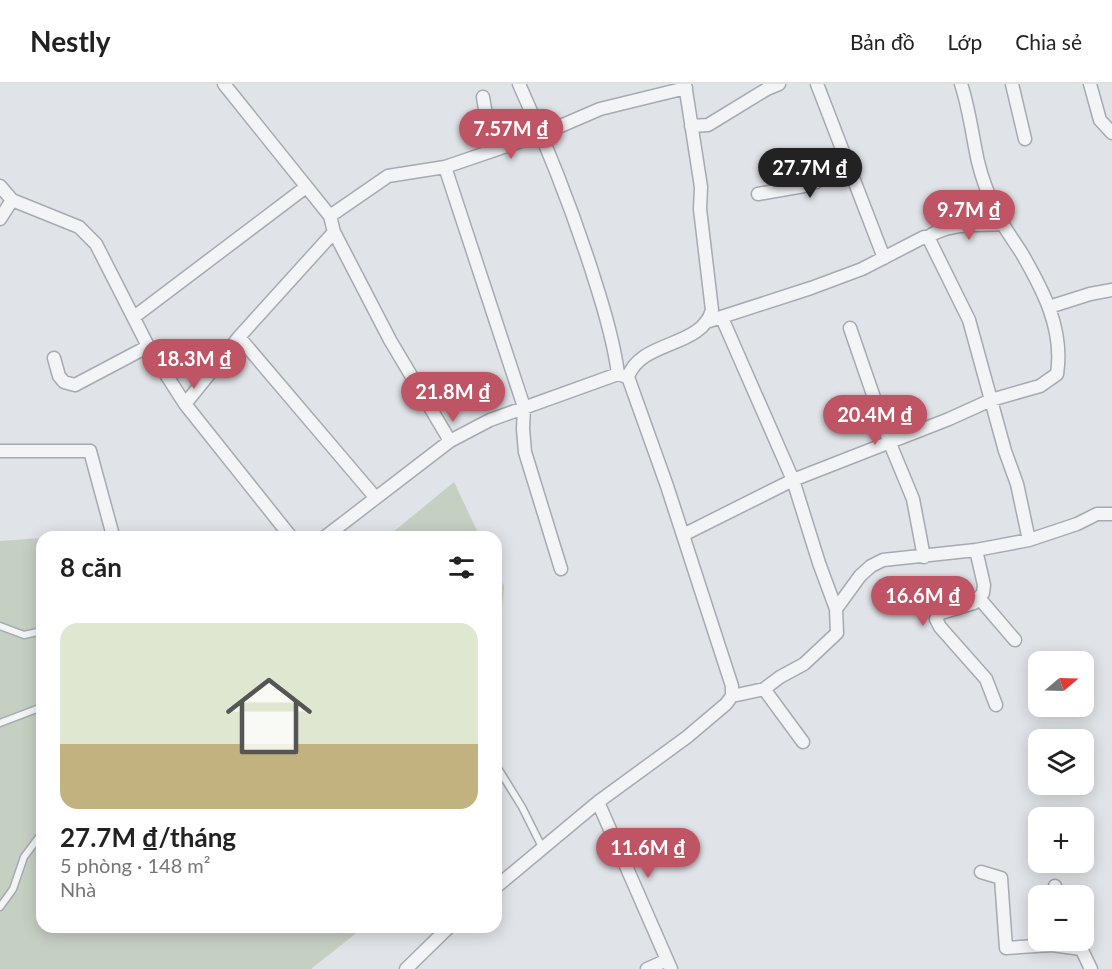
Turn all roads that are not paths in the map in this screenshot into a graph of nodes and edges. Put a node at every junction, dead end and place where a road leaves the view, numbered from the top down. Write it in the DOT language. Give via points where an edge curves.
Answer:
graph roads {
  1 [pos="224,84"];
  2 [pos="519,84"];
  3 [pos="779,84"];
  4 [pos="817,84"];
  5 [pos="961,84"];
  6 [pos="1012,84"];
  7 [pos="1090,84"];
  8 [pos="685,86"];
  9 [pos="483,97"];
  10 [pos="691,126"];
  11 [pos="542,134"];
  12 [pos="1112,134"];
  13 [pos="1025,139"];
  14 [pos="492,151"];
  15 [pos="848,163"];
  16 [pos="445,167"];
  17 [pos="0,186"];
  18 [pos="306,187"];
  19 [pos="758,194"];
  20 [pos="12,200"];
  21 [pos="330,216"];
  22 [pos="0,219"];
  23 [pos="1002,224"];
  24 [pos="334,232"];
  25 [pos="928,237"];
  26 [pos="884,258"];
  27 [pos="1112,290"];
  28 [pos="1049,307"];
  29 [pos="134,317"];
  30 [pos="722,318"];
  31 [pos="709,321"];
  32 [pos="850,328"];
  33 [pos="239,337"];
  34 [pos="148,348"];
  35 [pos="54,358"];
  36 [pos="623,376"];
  37 [pos="991,400"];
  38 [pos="185,404"];
  39 [pos="524,407"];
  40 [pos="450,441"];
  41 [pos="889,441"];
  42 [pos="0,451"];
  43 [pos="793,480"];
  44 [pos="375,497"];
  45 [pos="1112,514"];
  46 [pos="112,531"];
  47 [pos="286,531"];
  48 [pos="332,531"];
  49 [pos="683,535"];
  50 [pos="1029,540"];
  51 [pos="976,550"];
  52 [pos="924,556"];
  53 [pos="561,569"];
  54 [pos="979,598"];
  55 [pos="836,609"];
  56 [pos="0,626"];
  57 [pos="36,632"];
  58 [pos="1015,640"];
  59 [pos="764,689"];
  60 [pos="732,696"];
  61 [pos="996,705"];
  62 [pos="36,709"];
  63 [pos="0,723"];
  64 [pos="803,742"];
  65 [pos="502,775"];
  66 [pos="598,802"];
  67 [pos="36,841"];
  68 [pos="543,850"];
  69 [pos="981,872"];
  70 [pos="502,882"];
  71 [pos="0,907"];
  72 [pos="443,933"];
  73 [pos="1028,947"];
  74 [pos="1082,951"];
  75 [pos="669,964"];
  76 [pos="406,969"];
  77 [pos="647,969"];
  78 [pos="1091,969"];
  1 -- 18 [label="street"];
  2 -- 11 [label="street"];
  3 -- 10 [label="street" via="708,124"];
  4 -- 15 [label="street"];
  5 -- 23 [label="street" via="975,149"];
  6 -- 13 [label="street"];
  7 -- 12 [label="street" via="1100,120"];
  8 -- 10 [label="street"];
  8 -- 11 [label="street" via="600,109"];
  9 -- 14 [label="street"];
  10 -- 31 [label="street" via="701,187 712,310"];
  11 -- 14 [label="street"];
  11 -- 36 [label="street" via="585,248"];
  14 -- 16 [label="street"];
  15 -- 19 [label="street" via="810,184"];
  15 -- 26 [label="street"];
  16 -- 21 [label="street" via="388,176"];
  16 -- 39 [label="street"];
  17 -- 20 [label="street"];
  18 -- 21 [label="street"];
  18 -- 29 [label="street"];
  20 -- 22 [label="street"];
  20 -- 29 [label="street" via="79,227 88,235"];
  21 -- 24 [label="street"];
  23 -- 25 [label="street" via="958,225"];
  23 -- 28 [label="street"];
  24 -- 33 [label="street"];
  24 -- 40 [label="street" via="390,340"];
  25 -- 26 [label="street"];
  25 -- 37 [label="street" via="969,320"];
  26 -- 30 [label="street"];
  27 -- 28 [label="street"];
  28 -- 37 [label="street" via="1059,340 1057,374 1040,386"];
  29 -- 34 [label="street"];
  30 -- 31 [label="street"];
  30 -- 43 [label="street"];
  31 -- 36 [label="street" via="642,358"];
  32 -- 41 [label="street"];
  33 -- 38 [label="street"];
  33 -- 44 [label="street"];
  34 -- 35 [label="street" via="75,385 59,376"];
  34 -- 38 [label="street"];
  36 -- 39 [label="street"];
  36 -- 49 [label="street"];
  37 -- 41 [label="street"];
  37 -- 50 [label="street" via="1017,484"];
  38 -- 47 [label="street"];
  39 -- 40 [label="street"];
  39 -- 53 [label="street" via="525,452"];
  40 -- 44 [label="street"];
  41 -- 43 [label="street"];
  41 -- 52 [label="street" via="913,499"];
  42 -- 46 [label="street" via="90,452"];
  43 -- 49 [label="street"];
  43 -- 55 [label="street"];
  44 -- 48 [label="street"];
  45 -- 50 [label="street" via="1097,514"];
  49 -- 60 [label="street"];
  50 -- 51 [label="street"];
  51 -- 52 [label="street"];
  51 -- 54 [label="street" via="984,585"];
  52 -- 55 [label="street" via="882,560 870,566"];
  54 -- 58 [label="street"];
  54 -- 61 [label="street" via="941,613 936,619 986,679"];
  55 -- 59 [label="street" via="837,633 804,664"];
  56 -- 57 [label="lane" via="24,635"];
  59 -- 60 [label="street"];
  59 -- 64 [label="street"];
  60 -- 66 [label="street" via="687,736"];
  62 -- 63 [label="lane"];
  65 -- 68 [label="lane"];
  66 -- 68 [label="street"];
  66 -- 75 [label="street"];
  67 -- 71 [label="lane"];
  68 -- 70 [label="street"];
  69 -- 73 [label="street" via="1001,878 1006,948"];
  72 -- 76 [label="street"];
  74 -- 78 [label="street"];
  75 -- 77 [label="street"];
}
